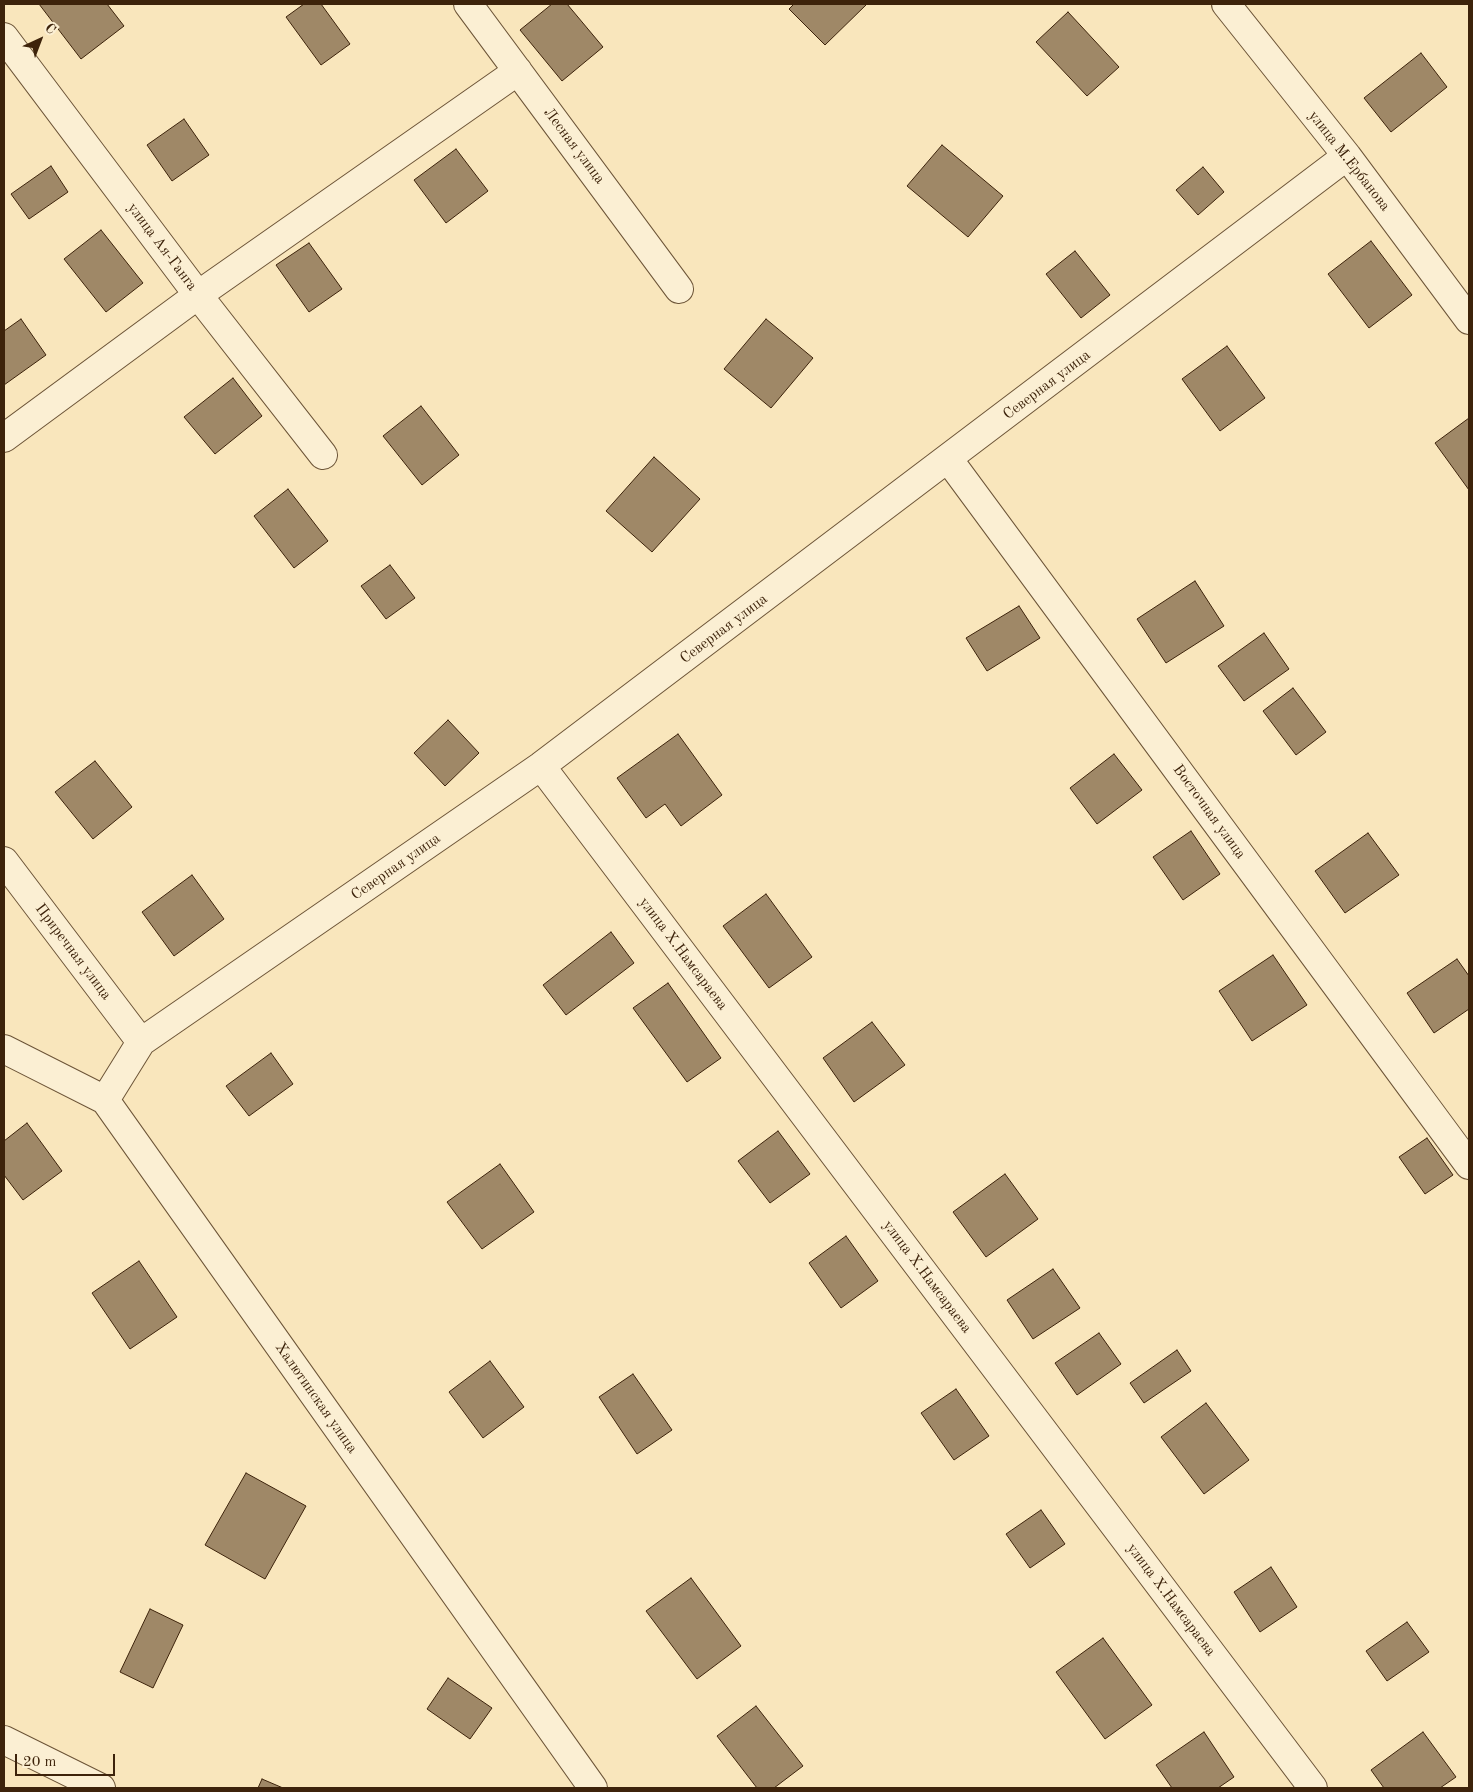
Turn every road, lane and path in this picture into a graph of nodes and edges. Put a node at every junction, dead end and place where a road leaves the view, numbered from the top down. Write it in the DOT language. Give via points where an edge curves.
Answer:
graph roads {
  1 [pos="468,4"];
  2 [pos="1226,4"];
  3 [pos="4,37"];
  4 [pos="518,70"];
  5 [pos="1347,156"];
  6 [pos="680,289"];
  7 [pos="198,295"];
  8 [pos="1469,320"];
  9 [pos="4,438"];
  10 [pos="323,456"];
  11 [pos="949,460"];
  12 [pos="541,766"];
  13 [pos="4,861"];
  14 [pos="142,1042"];
  15 [pos="4,1049"];
  16 [pos="105,1100"];
  17 [pos="1469,1165"];
  18 [pos="4,1740"];
  19 [pos="101,1788"];
  20 [pos="593,1788"];
  21 [pos="1313,1788"];
  1 -- 4 [label="street, Лесная улица"];
  2 -- 5 [label="street, улица М.Ербанова"];
  3 -- 7 [label="street, улица Ая-Ганга"];
  4 -- 6 [label="street, Лесная улица"];
  4 -- 7 [label="street"];
  5 -- 8 [label="street, улица М.Ербанова"];
  5 -- 11 [label="street, Северная улица"];
  7 -- 9 [label="street"];
  7 -- 10 [label="street, улица Ая-Ганга"];
  11 -- 12 [label="street, Северная улица"];
  11 -- 17 [label="street, Восточная улица"];
  12 -- 14 [label="street, Северная улица"];
  12 -- 21 [label="street, улица Х.Намсараева"];
  13 -- 14 [label="street, Приречная улица"];
  14 -- 16 [label="street, Северная улица"];
  15 -- 16 [label="street, Халютинская улица"];
  16 -- 20 [label="street, Халютинская улица"];
  18 -- 19 [label="street"];
}
